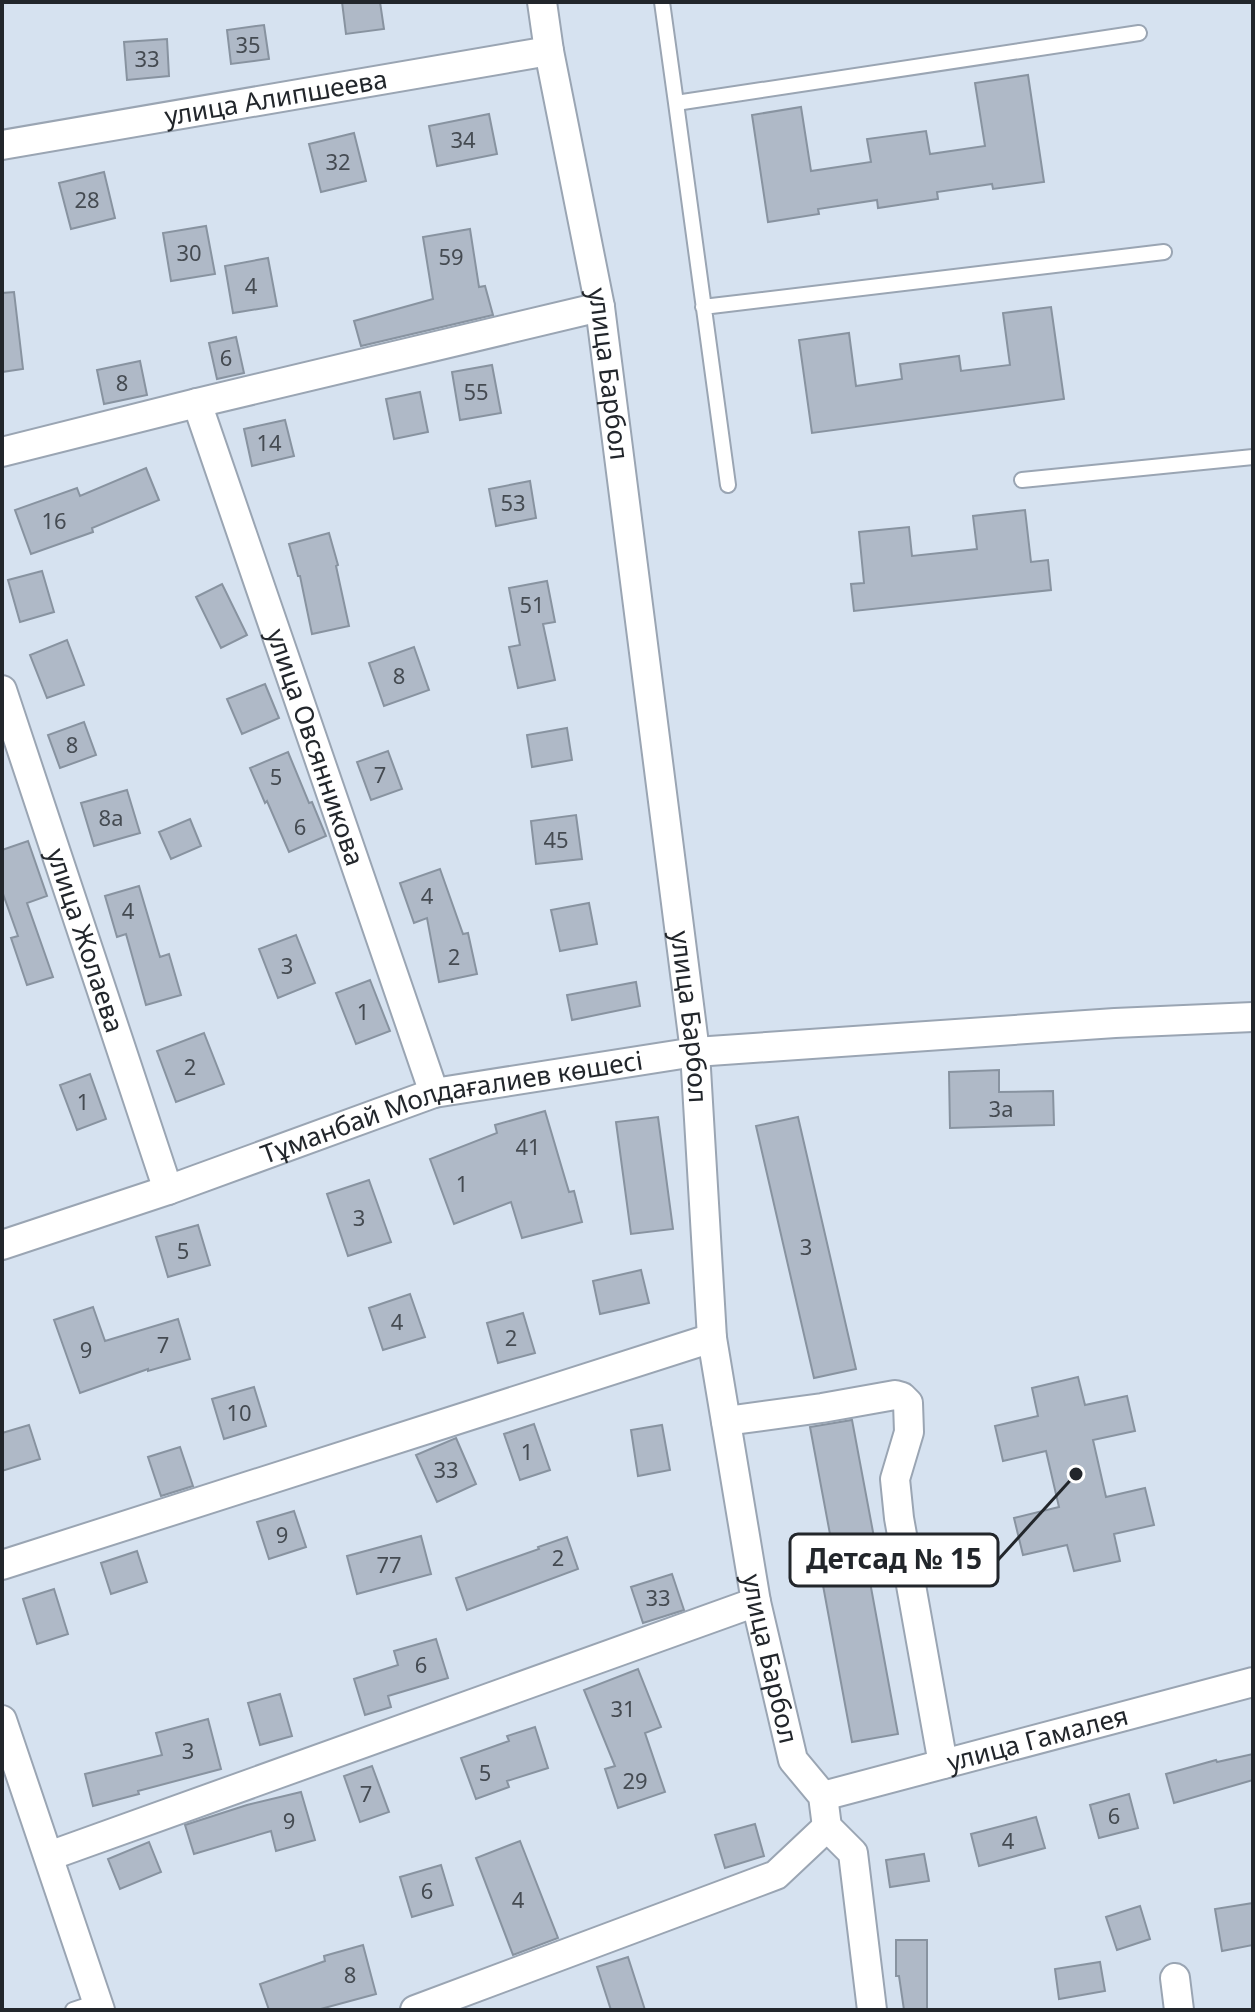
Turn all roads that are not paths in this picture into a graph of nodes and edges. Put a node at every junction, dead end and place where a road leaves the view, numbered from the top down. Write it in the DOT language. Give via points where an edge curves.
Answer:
graph roads {
  1 [pos="542,2"];
  2 [pos="662,2"];
  3 [pos="1139,33"];
  4 [pos="549,51"];
  5 [pos="676,103"];
  6 [pos="2,145"];
  7 [pos="1164,252"];
  8 [pos="600,307"];
  9 [pos="703,307"];
  10 [pos="197,403"];
  11 [pos="2,452"];
  12 [pos="1253,457"];
  13 [pos="1022,480"];
  14 [pos="728,485"];
  15 [pos="2,690"];
  16 [pos="1253,1017"];
  17 [pos="695,1052"];
  18 [pos="434,1093"];
  19 [pos="168,1190"];
  20 [pos="2,1245"];
  21 [pos="712,1338"];
  22 [pos="726,1421"];
  23 [pos="2,1565"];
  24 [pos="756,1602"];
  25 [pos="1253,1682"];
  26 [pos="2,1720"];
  27 [pos="943,1764"];
  28 [pos="823,1796"];
  29 [pos="827,1827"];
  30 [pos="49,1856"];
  31 [pos="1175,1978"];
  32 [pos="90,2007"];
  33 [pos="415,2010"];
  34 [pos="872,2010"];
  35 [pos="1179,2010"];
  1 -- 4 [label="street, улица Барбол"];
  2 -- 5 [label="lane"];
  3 -- 5 [label="lane"];
  4 -- 6 [label="street, улица Алипшеева"];
  4 -- 8 [label="street, улица Барбол"];
  5 -- 9 [label="lane"];
  7 -- 9 [label="lane"];
  8 -- 10 [label="street"];
  8 -- 17 [label="street, улица Барбол"];
  9 -- 14 [label="lane"];
  10 -- 11 [label="street"];
  10 -- 18 [label="street, улица Овсянникова"];
  12 -- 13 [label="lane"];
  15 -- 19 [label="street, улица Жолаева"];
  16 -- 17 [label="street, Тұманбай Молдағалиев көшесі"];
  17 -- 18 [label="street, Тұманбай Молдағалиев көшесі"];
  17 -- 21 [label="street, улица Барбол"];
  18 -- 19 [label="street, Тұманбай Молдағалиев көшесі"];
  19 -- 20 [label="street, Тұманбай Молдағалиев көшесі"];
  21 -- 22 [label="street, улица Барбол"];
  21 -- 23 [label="street"];
  22 -- 24 [label="street, улица Барбол"];
  22 -- 27 [label="street" via="895,1395 908,1403 909,1432 896,1492"];
  24 -- 28 [label="street, улица Барбол" via="793,1760"];
  24 -- 30 [label="street"];
  25 -- 27 [label="street, улица Гамалея"];
  26 -- 30 [label="street"];
  27 -- 28 [label="street, улица Гамалея"];
  28 -- 29 [label="street"];
  29 -- 33 [label="street" via="776,1875"];
  29 -- 34 [label="street" via="853,1853"];
  30 -- 32 [label="street"];
  31 -- 35 [label="street"];
}
